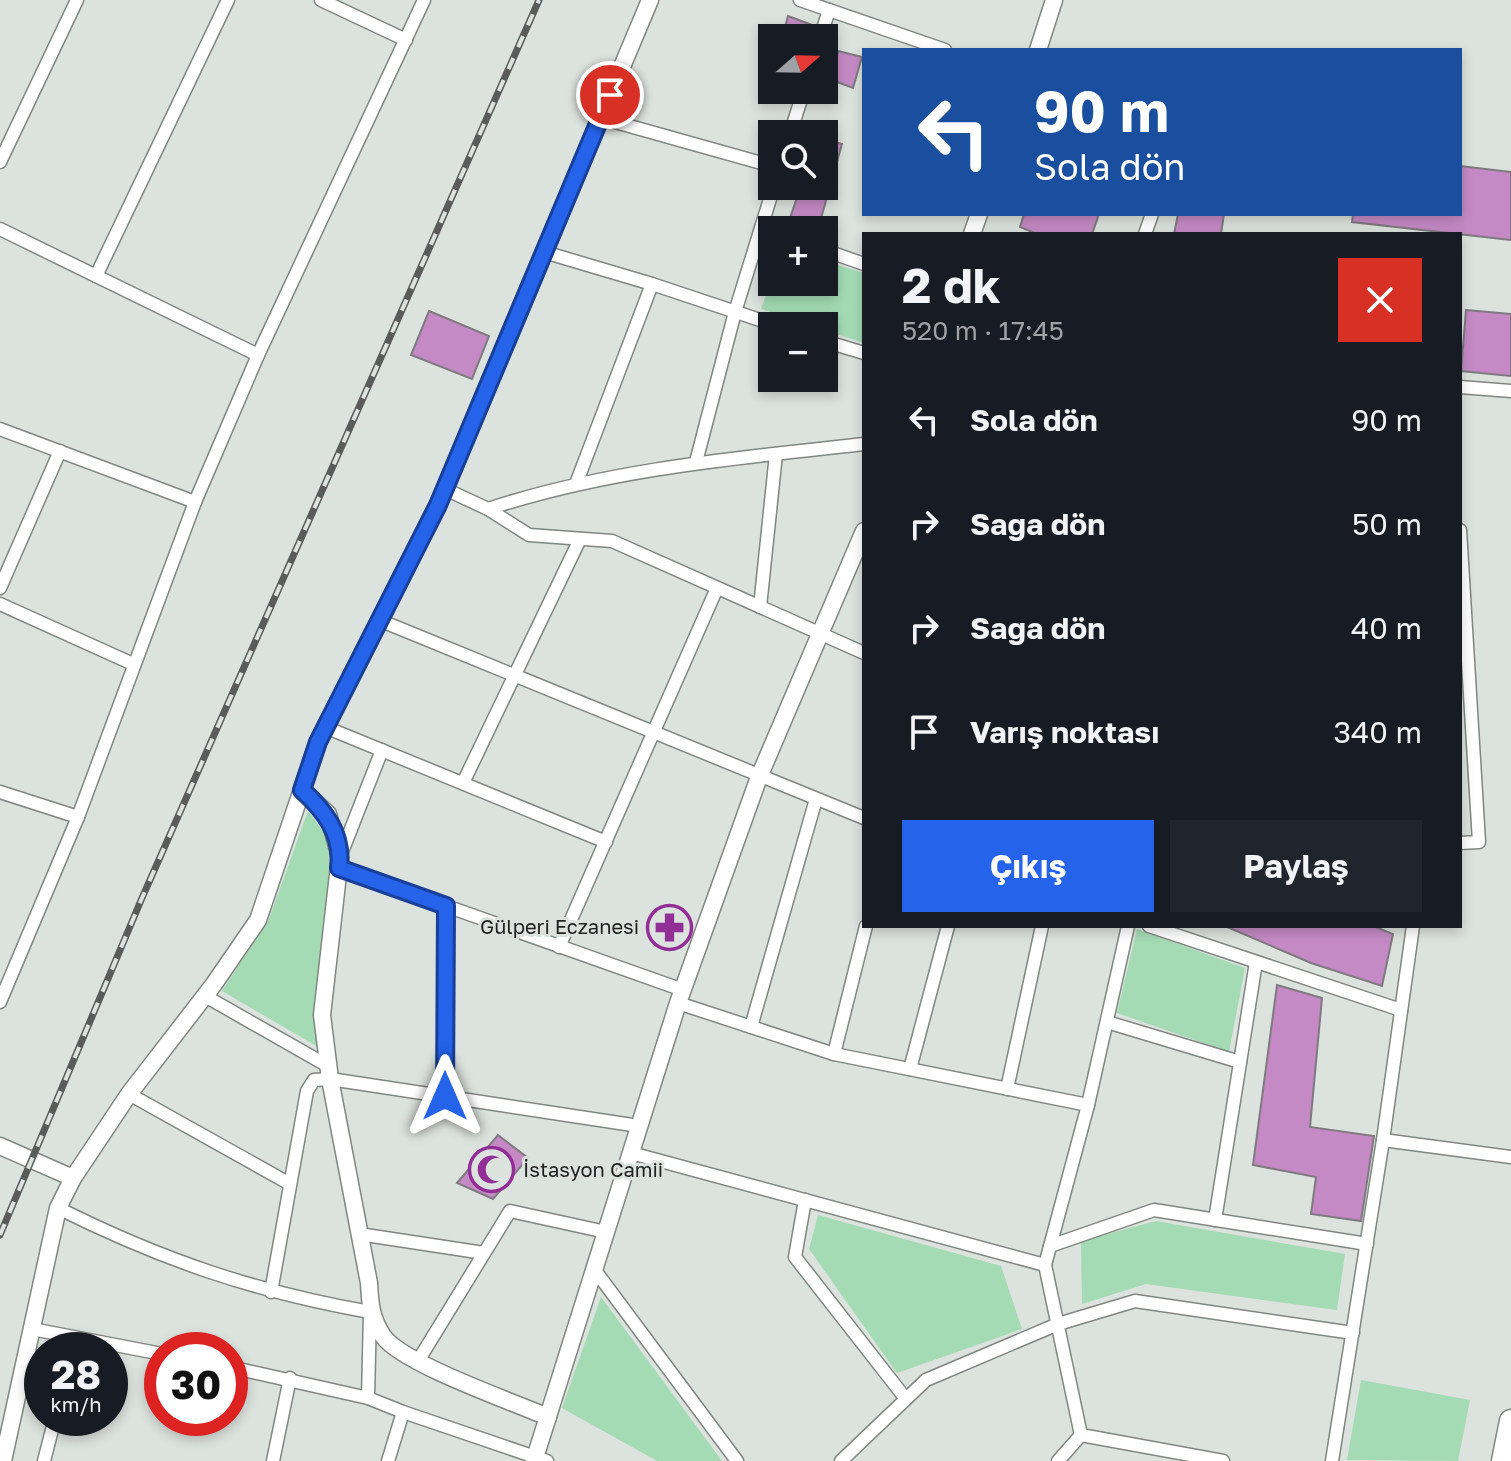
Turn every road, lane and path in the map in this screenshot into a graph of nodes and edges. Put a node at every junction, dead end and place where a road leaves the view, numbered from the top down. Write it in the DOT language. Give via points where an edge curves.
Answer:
graph roads {
  1 [pos="77,0"];
  2 [pos="228,0"];
  3 [pos="321,0"];
  4 [pos="424,0"];
  5 [pos="650,0"];
  6 [pos="800,0"];
  7 [pos="1054,0"];
  8 [pos="829,10"];
  9 [pos="824,24"];
  10 [pos="406,40"];
  11 [pos="939,48"];
  12 [pos="1039,48"];
  13 [pos="601,118"];
  14 [pos="0,162"];
  15 [pos="758,162"];
  16 [pos="0,229"];
  17 [pos="544,252"];
  18 [pos="758,252"];
  19 [pos="838,255"];
  20 [pos="862,263"];
  21 [pos="96,276"];
  22 [pos="652,284"];
  23 [pos="735,312"];
  24 [pos="758,319"];
  25 [pos="838,345"];
  26 [pos="862,352"];
  27 [pos="258,355"];
  28 [pos="1462,387"];
  29 [pos="1511,391"];
  30 [pos="0,429"];
  31 [pos="862,444"];
  32 [pos="60,451"];
  33 [pos="776,454"];
  34 [pos="696,462"];
  35 [pos="576,484"];
  36 [pos="445,489"];
  37 [pos="195,502"];
  38 [pos="488,509"];
  39 [pos="862,536"];
  40 [pos="580,539"];
  41 [pos="1462,563"];
  42 [pos="0,588"];
  43 [pos="717,588"];
  44 [pos="3,605"];
  45 [pos="760,607"];
  46 [pos="379,620"];
  47 [pos="0,621"];
  48 [pos="820,634"];
  49 [pos="862,652"];
  50 [pos="133,664"];
  51 [pos="514,676"];
  52 [pos="325,727"];
  53 [pos="655,734"];
  54 [pos="382,750"];
  55 [pos="759,777"];
  56 [pos="463,783"];
  57 [pos="302,790"];
  58 [pos="0,792"];
  59 [pos="816,799"];
  60 [pos="78,817"];
  61 [pos="862,817"];
  62 [pos="606,842"];
  63 [pos="1462,843"];
  64 [pos="339,862"];
  65 [pos="446,906"];
  66 [pos="866,928"];
  67 [pos="947,928"];
  68 [pos="1042,928"];
  69 [pos="1128,928"];
  70 [pos="1155,928"];
  71 [pos="1413,928"];
  72 [pos="559,947"];
  73 [pos="1256,962"];
  74 [pos="205,996"];
  75 [pos="680,996"];
  76 [pos="0,1002"];
  77 [pos="1401,1010"];
  78 [pos="1107,1022"];
  79 [pos="751,1027"];
  80 [pos="834,1054"];
  81 [pos="1240,1062"];
  82 [pos="910,1069"];
  83 [pos="329,1072"];
  84 [pos="1007,1089"];
  85 [pos="129,1094"];
  86 [pos="445,1096"];
  87 [pos="1088,1105"];
  88 [pos="639,1126"];
  89 [pos="1383,1140"];
  90 [pos="0,1146"];
  91 [pos="631,1153"];
  92 [pos="1511,1157"];
  93 [pos="73,1178"];
  94 [pos="290,1184"];
  95 [pos="805,1200"];
  96 [pos="58,1208"];
  97 [pos="1215,1220"];
  98 [pos="606,1232"];
  99 [pos="359,1234"];
  100 [pos="1367,1244"];
  101 [pos="1050,1246"];
  102 [pos="484,1253"];
  103 [pos="1045,1265"];
  104 [pos="594,1269"];
  105 [pos="271,1292"];
  106 [pos="370,1312"];
  107 [pos="1058,1324"];
  108 [pos="32,1329"];
  109 [pos="40,1332"];
  110 [pos="1353,1333"];
  111 [pos="418,1361"];
  112 [pos="248,1370"];
  113 [pos="290,1378"];
  114 [pos="368,1398"];
  115 [pos="906,1399"];
  116 [pos="403,1412"];
  117 [pos="548,1417"];
  118 [pos="1511,1421"];
  119 [pos="1081,1435"];
  120 [pos="50,1436"];
  121 [pos="539,1459"];
  122 [pos="3,1461"];
  123 [pos="44,1461"];
  124 [pos="273,1461"];
  125 [pos="388,1461"];
  126 [pos="737,1461"];
  127 [pos="841,1461"];
  128 [pos="1058,1461"];
  129 [pos="1223,1461"];
  130 [pos="1332,1461"];
  131 [pos="1503,1461"];
  1 -- 14 [label="street"];
  2 -- 21 [label="street"];
  3 -- 10 [label="street"];
  4 -- 10 [label="street"];
  5 -- 13 [label="street"];
  6 -- 8 [label="street"];
  7 -- 12 [label="street"];
  8 -- 9 [label="street"];
  8 -- 11 [label="street"];
  10 -- 27 [label="street"];
  13 -- 15 [label="street"];
  13 -- 17 [label="street"];
  16 -- 21 [label="street"];
  17 -- 22 [label="street"];
  17 -- 36 [label="street"];
  18 -- 23 [label="street"];
  19 -- 20 [label="street"];
  21 -- 27 [label="street"];
  22 -- 23 [label="street"];
  22 -- 35 [label="street"];
  23 -- 24 [label="street"];
  23 -- 34 [label="street"];
  25 -- 26 [label="street"];
  27 -- 37 [label="street"];
  28 -- 29 [label="street"];
  30 -- 32 [label="street"];
  31 -- 33 [label="street"];
  32 -- 37 [label="street"];
  32 -- 42 [label="street"];
  33 -- 34 [label="street"];
  33 -- 45 [label="street"];
  34 -- 35 [label="street"];
  35 -- 38 [label="street"];
  36 -- 38 [label="street"];
  36 -- 46 [label="street"];
  37 -- 50 [label="street"];
  38 -- 40 [label="street" via="529,535"];
  39 -- 48 [label="street"];
  40 -- 43 [label="street" via="612,541"];
  40 -- 51 [label="street"];
  41 -- 63 [label="street" via="1479,842"];
  43 -- 45 [label="street"];
  43 -- 53 [label="street"];
  44 -- 47 [label="street"];
  44 -- 50 [label="street"];
  45 -- 48 [label="street"];
  46 -- 51 [label="street"];
  46 -- 52 [label="street"];
  48 -- 49 [label="street"];
  48 -- 55 [label="street"];
  50 -- 60 [label="street"];
  51 -- 53 [label="street"];
  51 -- 56 [label="street"];
  52 -- 54 [label="street"];
  52 -- 57 [label="street"];
  53 -- 55 [label="street"];
  53 -- 62 [label="street"];
  54 -- 56 [label="street"];
  54 -- 64 [label="street"];
  55 -- 59 [label="street"];
  55 -- 75 [label="street"];
  56 -- 62 [label="street"];
  57 -- 64 [label="street" via="328,814"];
  57 -- 74 [label="street" via="258,920"];
  58 -- 60 [label="street"];
  59 -- 61 [label="street"];
  59 -- 79 [label="street"];
  60 -- 76 [label="street"];
  62 -- 72 [label="street"];
  64 -- 65 [label="street"];
  64 -- 83 [label="street" via="322,1015"];
  65 -- 72 [label="street"];
  65 -- 86 [label="street"];
  66 -- 80 [label="street"];
  67 -- 82 [label="street"];
  68 -- 84 [label="street"];
  69 -- 78 [label="street"];
  70 -- 73 [label="street"];
  71 -- 77 [label="street"];
  72 -- 75 [label="street"];
  73 -- 77 [label="street"];
  73 -- 81 [label="street"];
  74 -- 83 [label="street"];
  74 -- 85 [label="street"];
  75 -- 79 [label="street"];
  75 -- 88 [label="street"];
  77 -- 89 [label="street"];
  78 -- 81 [label="street"];
  78 -- 87 [label="street"];
  79 -- 80 [label="street"];
  80 -- 82 [label="street"];
  81 -- 97 [label="street"];
  82 -- 84 [label="street"];
  83 -- 86 [label="street"];
  83 -- 94 [label="street" via="307,1091"];
  83 -- 99 [label="street"];
  84 -- 87 [label="street"];
  85 -- 93 [label="street"];
  85 -- 94 [label="street"];
  86 -- 88 [label="street"];
  87 -- 101 [label="street"];
  88 -- 91 [label="street"];
  89 -- 92 [label="street"];
  89 -- 100 [label="street"];
  90 -- 93 [label="street"];
  91 -- 95 [label="street"];
  91 -- 98 [label="street"];
  93 -- 96 [label="street"];
  94 -- 105 [label="street"];
  95 -- 103 [label="street"];
  95 -- 115 [label="street" via="795,1257"];
  96 -- 105 [label="street" via="121,1240"];
  96 -- 108 [label="street"];
  97 -- 100 [label="street"];
  97 -- 101 [label="street" via="1154,1210"];
  98 -- 102 [label="street" via="510,1211"];
  98 -- 104 [label="street"];
  99 -- 102 [label="street"];
  99 -- 106 [label="street"];
  100 -- 110 [label="street"];
  101 -- 103 [label="street"];
  102 -- 111 [label="street"];
  103 -- 107 [label="street"];
  104 -- 117 [label="street"];
  104 -- 126 [label="street"];
  105 -- 106 [label="street"];
  106 -- 111 [label="street" via="385,1339"];
  106 -- 114 [label="street"];
  107 -- 110 [label="street" via="1135,1301"];
  107 -- 115 [label="street" via="926,1380"];
  107 -- 119 [label="street"];
  108 -- 109 [label="street"];
  108 -- 122 [label="street"];
  110 -- 130 [label="street"];
  111 -- 117 [label="street"];
  112 -- 113 [label="street"];
  113 -- 114 [label="street"];
  113 -- 124 [label="street"];
  114 -- 116 [label="street"];
  115 -- 127 [label="street"];
  116 -- 121 [label="street"];
  116 -- 125 [label="street"];
  117 -- 121 [label="street"];
  118 -- 131 [label="highway"];
  119 -- 128 [label="street"];
  119 -- 129 [label="street"];
  120 -- 123 [label="street"];
}
